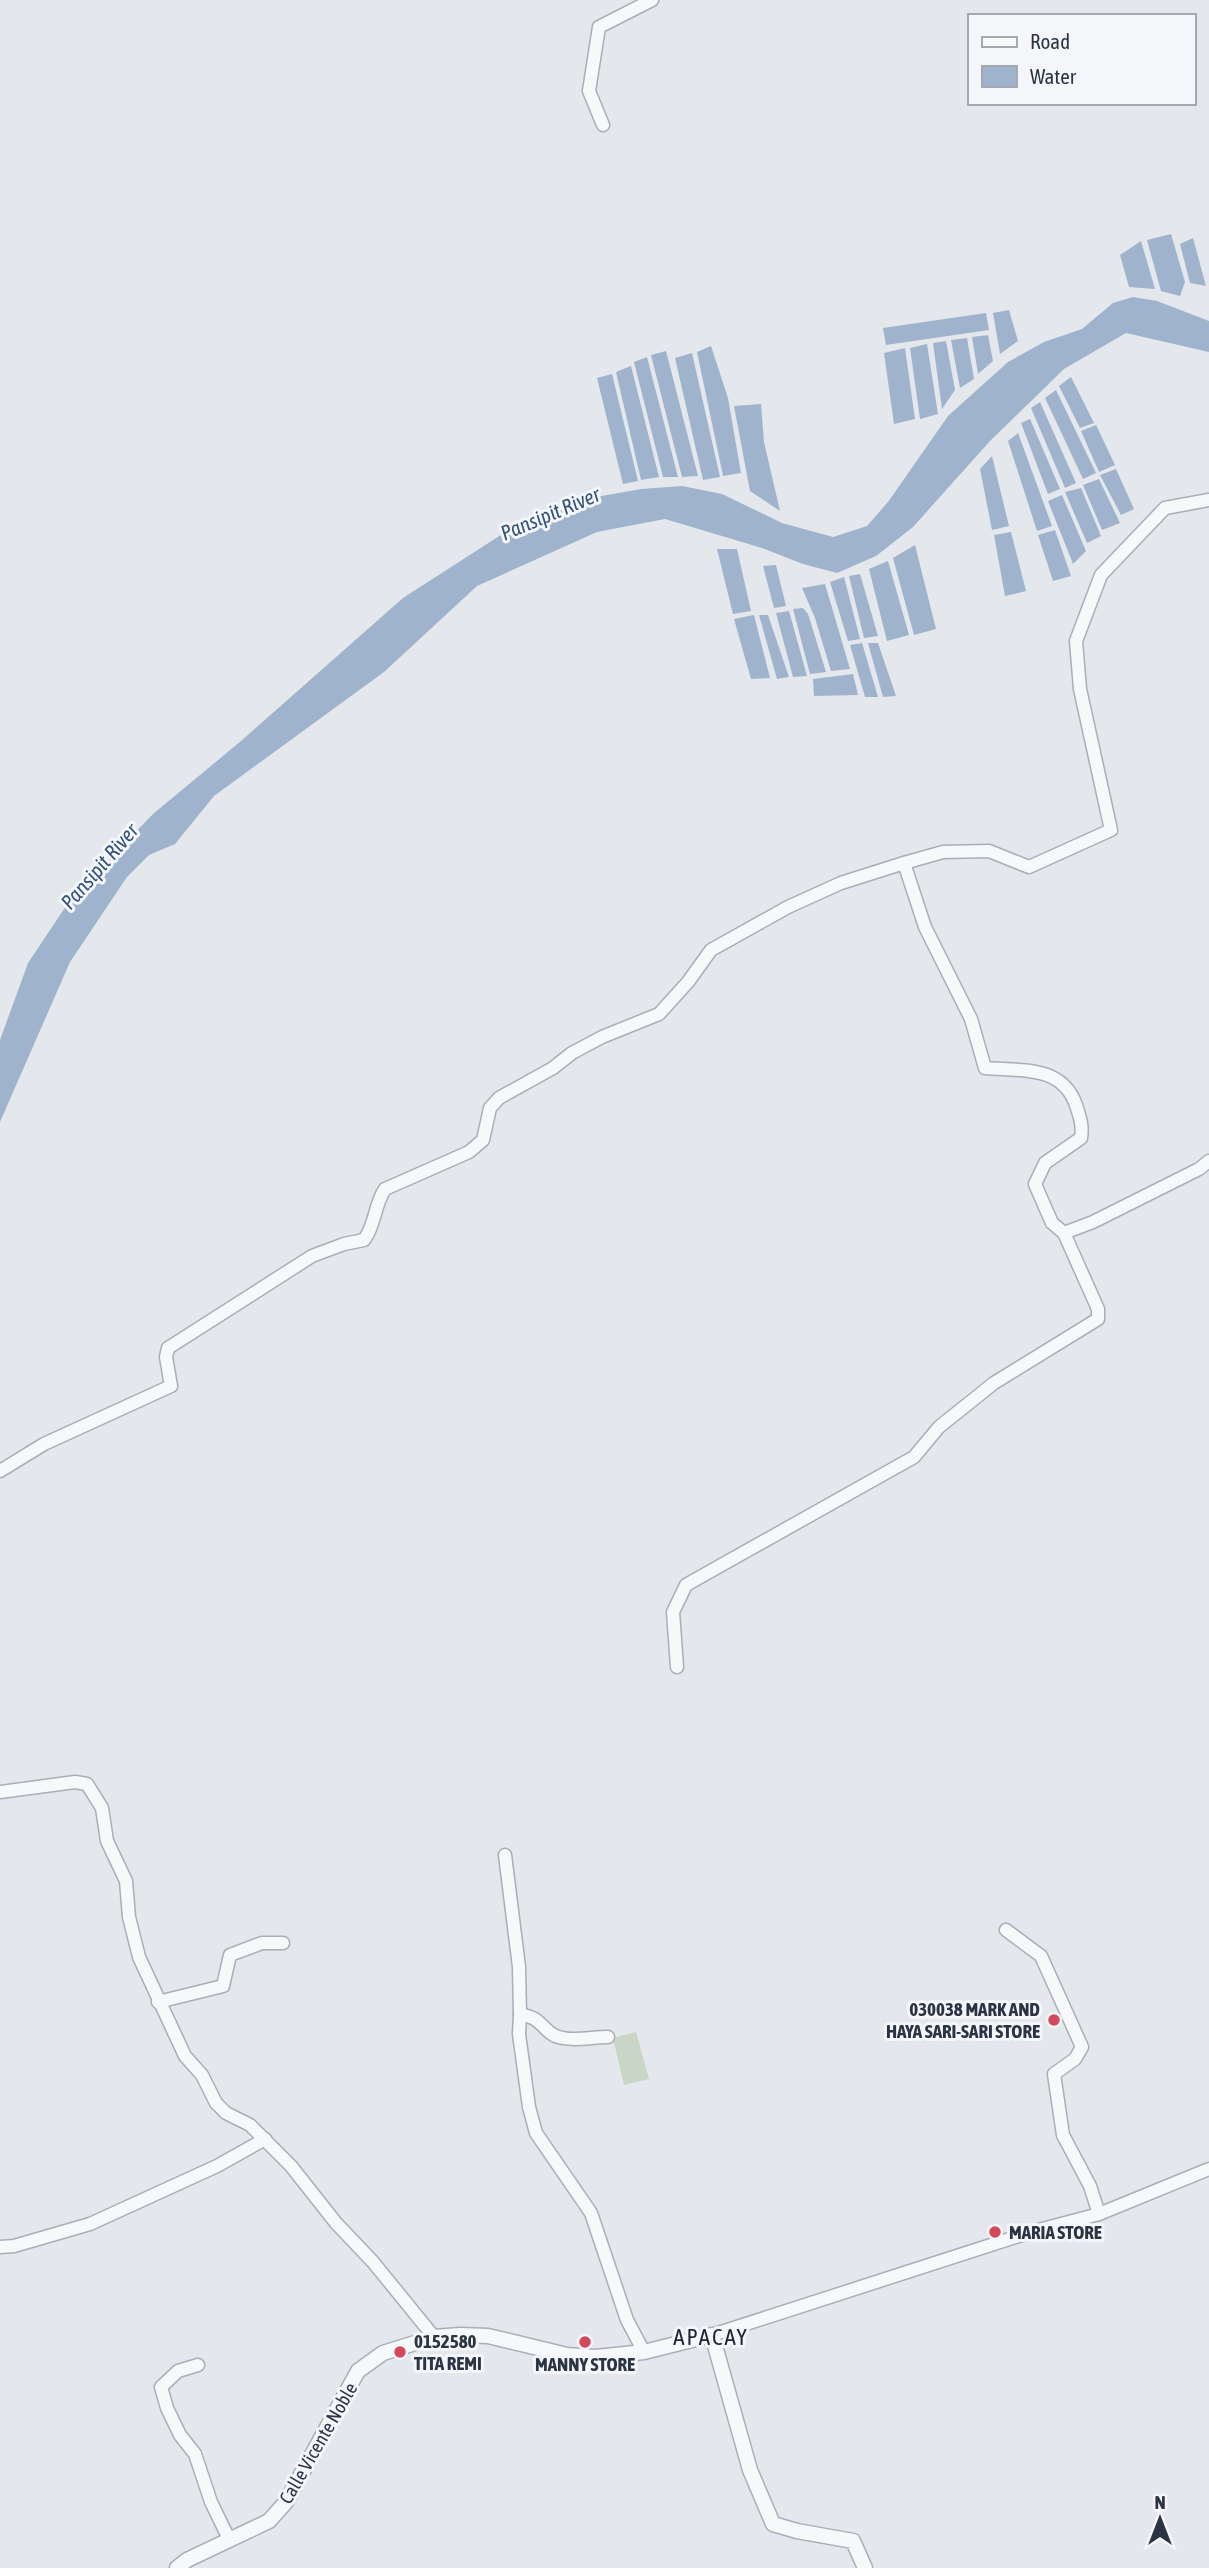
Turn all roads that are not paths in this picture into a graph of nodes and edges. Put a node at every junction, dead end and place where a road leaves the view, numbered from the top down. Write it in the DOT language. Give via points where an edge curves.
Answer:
graph roads {
  1 [pos="652,0"];
  2 [pos="603,125"];
  3 [pos="1209,499"];
  4 [pos="904,863"];
  5 [pos="1209,1161"];
  6 [pos="1064,1233"];
  7 [pos="0,1471"];
  8 [pos="677,1667"];
  9 [pos="0,1792"];
  10 [pos="505,1855"];
  11 [pos="1006,1930"];
  12 [pos="283,1944"];
  13 [pos="158,2002"];
  14 [pos="520,2015"];
  15 [pos="608,2037"];
  16 [pos="265,2139"];
  17 [pos="1209,2169"];
  18 [pos="1099,2214"];
  19 [pos="0,2247"];
  20 [pos="712,2335"];
  21 [pos="434,2337"];
  22 [pos="645,2352"];
  23 [pos="198,2365"];
  24 [pos="229,2539"];
  25 [pos="177,2568"];
  26 [pos="865,2568"];
  1 -- 2 [label="street" via="599,27 589,91"];
  3 -- 4 [label="street" via="1166,508 1101,575 1076,642 1080,689 1111,830 1029,867 989,851 943,852"];
  4 -- 6 [label="street" via="925,927 971,1019 985,1068 1050,1074 1071,1092 1083,1126 1080,1138 1045,1163 1035,1184 1052,1223"];
  4 -- 7 [label="street" via="841,883 711,950 659,1014 602,1037 499,1098 490,1108 483,1140 469,1152 385,1189 364,1240 312,1256 168,1348 171,1386 44,1444"];
  5 -- 6 [label="street"];
  6 -- 8 [label="street" via="1098,1309 1098,1319 994,1383 939,1427 914,1457 686,1585 673,1612"];
  9 -- 13 [label="street" via="75,1782 87,1784 94,1792 102,1808 107,1841 127,1881 129,1917 139,1957"];
  10 -- 14 [label="street"];
  11 -- 18 [label="street" via="1041,1956 1082,2047 1075,2059 1054,2074 1063,2135"];
  12 -- 13 [label="street" via="262,1943 230,1955 223,1986"];
  13 -- 16 [label="street" via="216,2103"];
  14 -- 15 [label="street" via="537,2019 561,2038"];
  14 -- 22 [label="street" via="519,2034 536,2133 592,2213 627,2320"];
  16 -- 19 [label="street" via="90,2224"];
  16 -- 21 [label="street"];
  17 -- 18 [label="street"];
  18 -- 20 [label="street"];
  20 -- 22 [label="street, Calle Vicente Noble"];
  20 -- 26 [label="street" via="750,2470 772,2524 853,2540"];
  21 -- 22 [label="street, Calle Vicente Noble" via="488,2336 567,2355"];
  21 -- 24 [label="street, Calle Vicente Noble" via="383,2353 358,2371 286,2502 269,2521"];
  23 -- 24 [label="street" via="178,2371 161,2387 180,2435 195,2454"];
  24 -- 25 [label="street, Calle Vicente Noble"];
}
